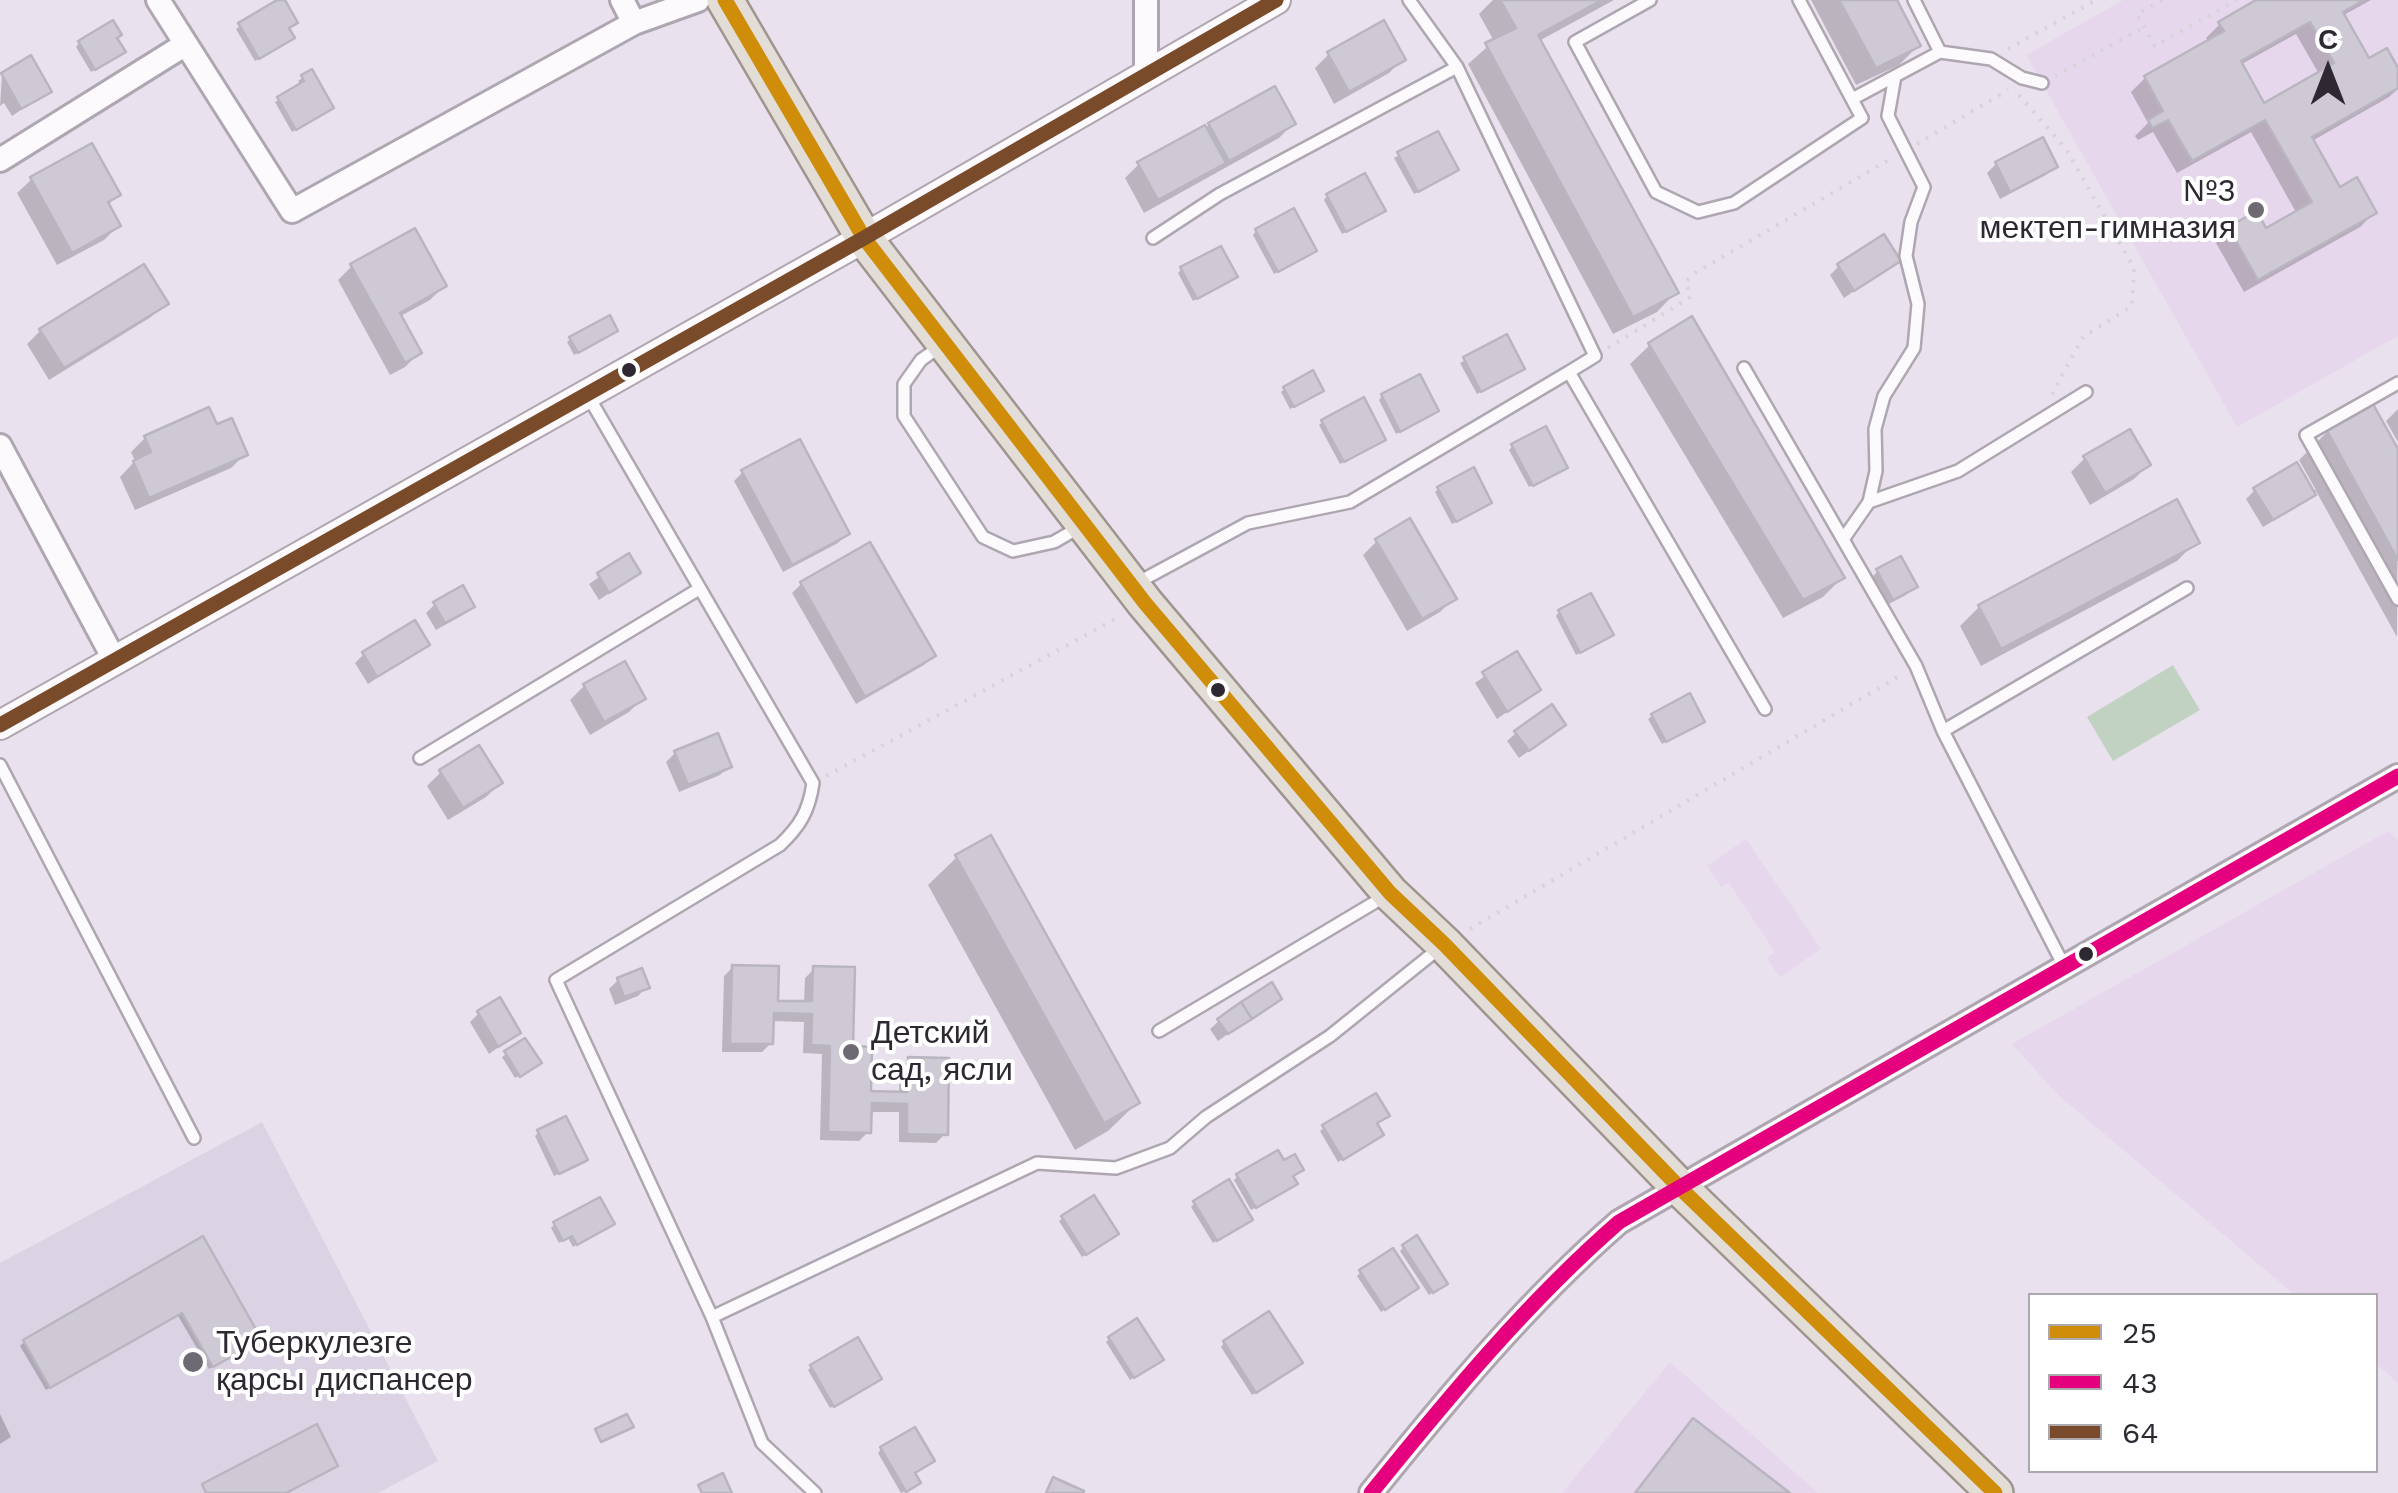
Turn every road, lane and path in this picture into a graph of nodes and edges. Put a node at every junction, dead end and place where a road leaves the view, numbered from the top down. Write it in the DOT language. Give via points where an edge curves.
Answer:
graph roads {
  1 [pos="158,0"];
  2 [pos="622,0"];
  3 [pos="698,0"];
  4 [pos="725,0"];
  5 [pos="1146,0"];
  6 [pos="1276,0"];
  7 [pos="1409,0"];
  8 [pos="1650,0"];
  9 [pos="1799,0"];
  10 [pos="1914,0"];
  11 [pos="2096,0"];
  12 [pos="2162,0"];
  13 [pos="2237,0"];
  14 [pos="634,23"];
  15 [pos="2144,27"];
  16 [pos="186,44"];
  17 [pos="1940,52"];
  18 [pos="1991,59"];
  19 [pos="1457,66"];
  20 [pos="1146,73"];
  21 [pos="1895,76"];
  22 [pos="2042,83"];
  23 [pos="1854,98"];
  24 [pos="1905,151"];
  25 [pos="0,160"];
  26 [pos="864,238"];
  27 [pos="1154,238"];
  28 [pos="944,343"];
  29 [pos="1595,356"];
  30 [pos="1744,368"];
  31 [pos="1569,372"];
  32 [pos="2398,383"];
  33 [pos="2086,392"];
  34 [pos="587,394"];
  35 [pos="2050,396"];
  36 [pos="0,446"];
  37 [pos="1870,502"];
  38 [pos="1084,525"];
  39 [pos="1844,538"];
  40 [pos="2187,588"];
  41 [pos="699,589"];
  42 [pos="1138,595"];
  43 [pos="2398,600"];
  44 [pos="116,660"];
  45 [pos="1916,666"];
  46 [pos="1764,709"];
  47 [pos="0,726"];
  48 [pos="1943,731"];
  49 [pos="420,758"];
  50 [pos="0,765"];
  51 [pos="2398,776"];
  52 [pos="813,784"];
  53 [pos="1390,893"];
  54 [pos="1444,944"];
  55 [pos="2065,968"];
  56 [pos="1159,1030"];
  57 [pos="194,1138"];
  58 [pos="1679,1186"];
  59 [pos="712,1317"];
  60 [pos="815,1493"];
  61 [pos="1370,1493"];
  62 [pos="1995,1493"];
  1 -- 16 [label="street"];
  2 -- 14 [label="street"];
  3 -- 14 [label="street"];
  4 -- 26 [label="main road"];
  5 -- 20 [label="street"];
  6 -- 20 [label="street"];
  7 -- 19 [label="lane"];
  8 -- 23 [label="lane" via="1575,42 1656,192 1698,212 1734,203 1862,118"];
  9 -- 23 [label="lane"];
  10 -- 17 [label="lane"];
  11 -- 18 [label="path"];
  12 -- 15 [label="path" via="2137,14"];
  13 -- 15 [label="path" via="2155,46"];
  14 -- 16 [label="street" via="292,210"];
  15 -- 22 [label="path"];
  16 -- 25 [label="street"];
  17 -- 18 [label="lane"];
  17 -- 21 [label="lane"];
  18 -- 22 [label="lane"];
  19 -- 27 [label="lane" via="1220,194"];
  19 -- 29 [label="lane"];
  20 -- 26 [label="street"];
  21 -- 23 [label="lane"];
  21 -- 24 [label="lane" via="1888,116"];
  24 -- 29 [label="path" via="1692,275 1685,283 1689,298"];
  24 -- 35 [label="path" via="2013,87 2066,148 2134,268 2132,306 2083,337"];
  24 -- 37 [label="lane" via="1924,187 1906,256 1918,304 1914,348 1884,396"];
  26 -- 28 [label="main road"];
  26 -- 34 [label="street"];
  28 -- 38 [label="main road"];
  28 -- 38 [label="lane" via="904,384 904,416 983,537 1013,551 1054,542"];
  29 -- 31 [label="lane"];
  30 -- 39 [label="lane"];
  31 -- 42 [label="lane" via="1350,502 1248,522"];
  31 -- 46 [label="lane"];
  32 -- 43 [label="lane" via="2306,435"];
  33 -- 37 [label="lane" via="1958,472"];
  34 -- 41 [label="lane"];
  34 -- 44 [label="street"];
  36 -- 44 [label="street"];
  37 -- 39 [label="lane"];
  38 -- 42 [label="main road"];
  39 -- 45 [label="lane"];
  40 -- 48 [label="lane"];
  41 -- 49 [label="lane"];
  41 -- 52 [label="lane"];
  42 -- 52 [label="path"];
  42 -- 53 [label="main road"];
  44 -- 47 [label="street"];
  45 -- 48 [label="lane"];
  45 -- 54 [label="path"];
  48 -- 55 [label="lane"];
  50 -- 57 [label="lane"];
  51 -- 55 [label="street"];
  52 -- 59 [label="lane" via="800,826 780,845 556,980"];
  53 -- 54 [label="main road"];
  53 -- 56 [label="lane"];
  54 -- 58 [label="main road"];
  54 -- 59 [label="lane" via="1330,1036 1170,1148 1116,1168 1037,1163"];
  55 -- 58 [label="street"];
  58 -- 61 [label="street" via="1590,1248"];
  58 -- 62 [label="main road"];
  59 -- 60 [label="lane" via="762,1443"];
}
